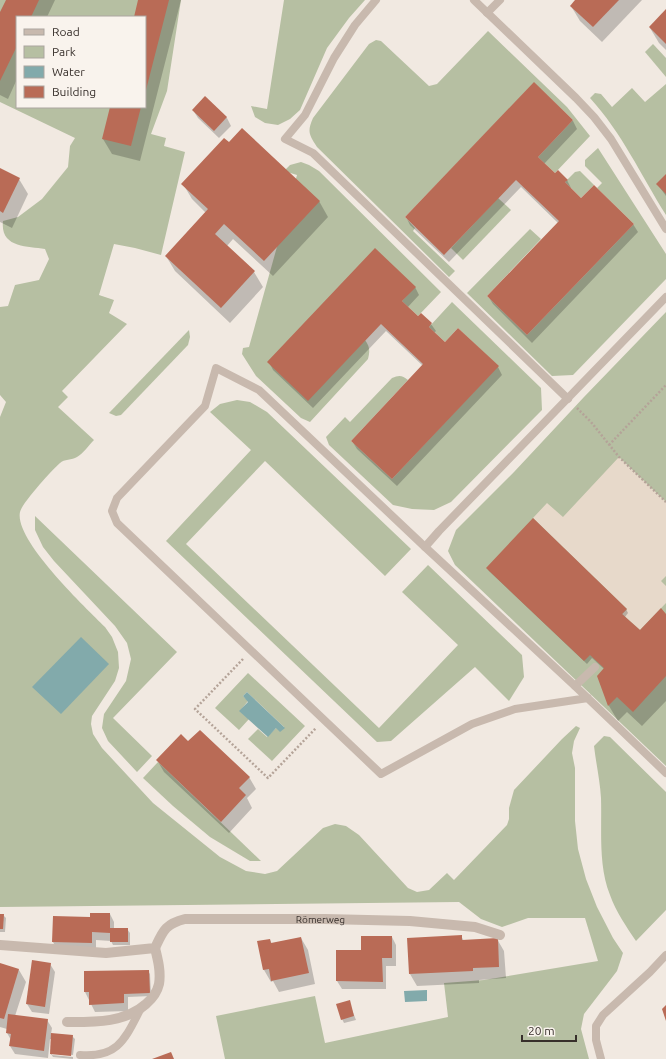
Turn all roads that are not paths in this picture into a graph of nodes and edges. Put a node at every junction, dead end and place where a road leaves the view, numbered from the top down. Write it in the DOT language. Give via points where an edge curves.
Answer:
graph roads {
  1 [pos="376,0"];
  2 [pos="474,0"];
  3 [pos="500,0"];
  4 [pos="488,13"];
  5 [pos="666,229"];
  6 [pos="666,296"];
  7 [pos="568,399"];
  8 [pos="425,547"];
  9 [pos="595,667"];
  10 [pos="575,686"];
  11 [pos="588,698"];
  12 [pos="666,774"];
  13 [pos="500,935"];
  14 [pos="0,945"];
  15 [pos="155,948"];
  16 [pos="666,955"];
  17 [pos="140,1010"];
  18 [pos="67,1022"];
  19 [pos="80,1055"];
  20 [pos="602,1059"];
  1 -- 7 [label="lane" via="355,25 334,58 305,115 285,139 313,153"];
  2 -- 4 [label="lane"];
  3 -- 4 [label="lane"];
  4 -- 5 [label="lane" via="594,117 611,139"];
  6 -- 7 [label="lane"];
  7 -- 8 [label="lane"];
  8 -- 10 [label="lane"];
  8 -- 11 [label="lane" via="259,390 216,368 205,406 117,498 112,511 117,523 381,774 472,724 515,709"];
  9 -- 10 [label="lane"];
  10 -- 11 [label="lane"];
  11 -- 12 [label="lane"];
  13 -- 15 [label="street, Römerweg" via="475,927 410,922 185,919 173,922 164,929"];
  14 -- 15 [label="street" via="106,952"];
  15 -- 17 [label="street" via="160,972 159,985 155,997"];
  16 -- 20 [label="lane" via="603,1015 596,1026 596,1040"];
  17 -- 18 [label="street" via="118,1019"];
  17 -- 19 [label="lane" via="119,1045 106,1053"];
}
